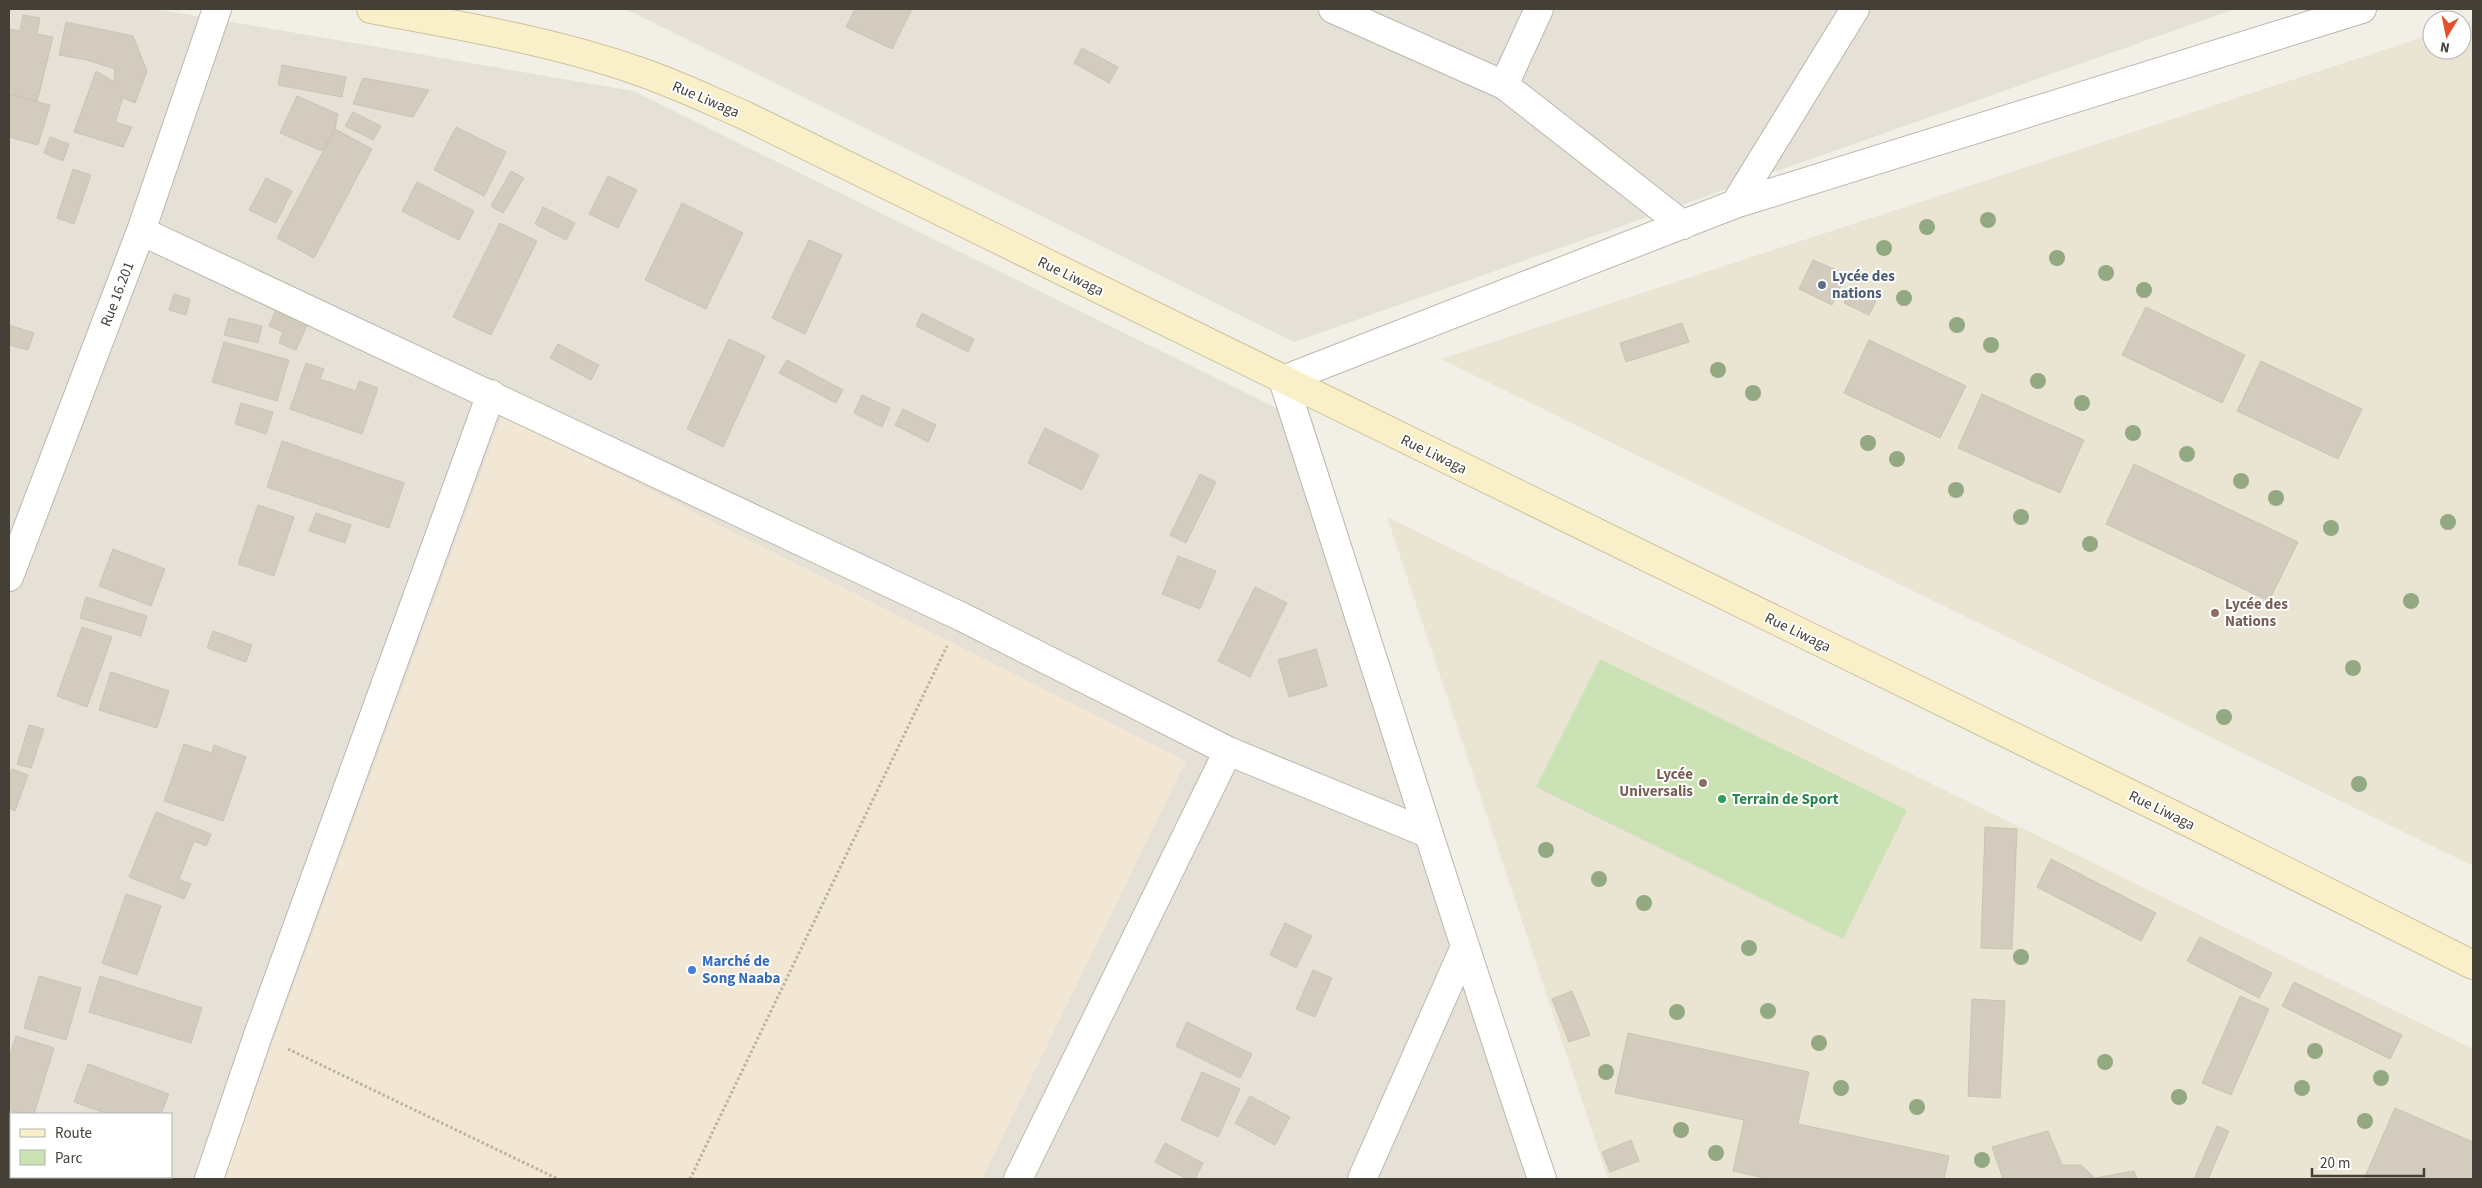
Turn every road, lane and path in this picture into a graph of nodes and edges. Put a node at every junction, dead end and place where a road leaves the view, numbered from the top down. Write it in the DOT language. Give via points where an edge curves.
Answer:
graph roads {
  1 [pos="217,9"];
  2 [pos="371,9"];
  3 [pos="1333,9"];
  4 [pos="1539,9"];
  5 [pos="1855,9"];
  6 [pos="2362,9"];
  7 [pos="1504,85"];
  8 [pos="1735,204"];
  9 [pos="1683,225"];
  10 [pos="141,231"];
  11 [pos="1283,380"];
  12 [pos="491,394"];
  13 [pos="9,577"];
  14 [pos="962,617"];
  15 [pos="1228,751"];
  16 [pos="1427,833"];
  17 [pos="1464,949"];
  18 [pos="2473,965"];
  19 [pos="258,1035"];
  20 [pos="209,1179"];
  21 [pos="558,1179"];
  22 [pos="690,1179"];
  23 [pos="1018,1179"];
  24 [pos="1362,1179"];
  25 [pos="1542,1179"];
  1 -- 10 [label="street, Rue 16.201"];
  2 -- 11 [label="main road, Rue Liwaga" via="528,39 639,71 744,115"];
  3 -- 7 [label="street"];
  4 -- 7 [label="street"];
  5 -- 8 [label="street"];
  6 -- 8 [label="street"];
  7 -- 9 [label="street"];
  8 -- 9 [label="street"];
  9 -- 11 [label="street"];
  10 -- 12 [label="street"];
  10 -- 13 [label="street, Rue 16.201"];
  11 -- 16 [label="street"];
  11 -- 18 [label="main road, Rue Liwaga" via="2198,827"];
  12 -- 14 [label="street"];
  12 -- 19 [label="street"];
  14 -- 15 [label="street"];
  14 -- 22 [label="path"];
  15 -- 16 [label="street"];
  15 -- 23 [label="street"];
  16 -- 17 [label="street"];
  17 -- 24 [label="street"];
  17 -- 25 [label="street"];
  19 -- 20 [label="street"];
  19 -- 21 [label="path"];
}
